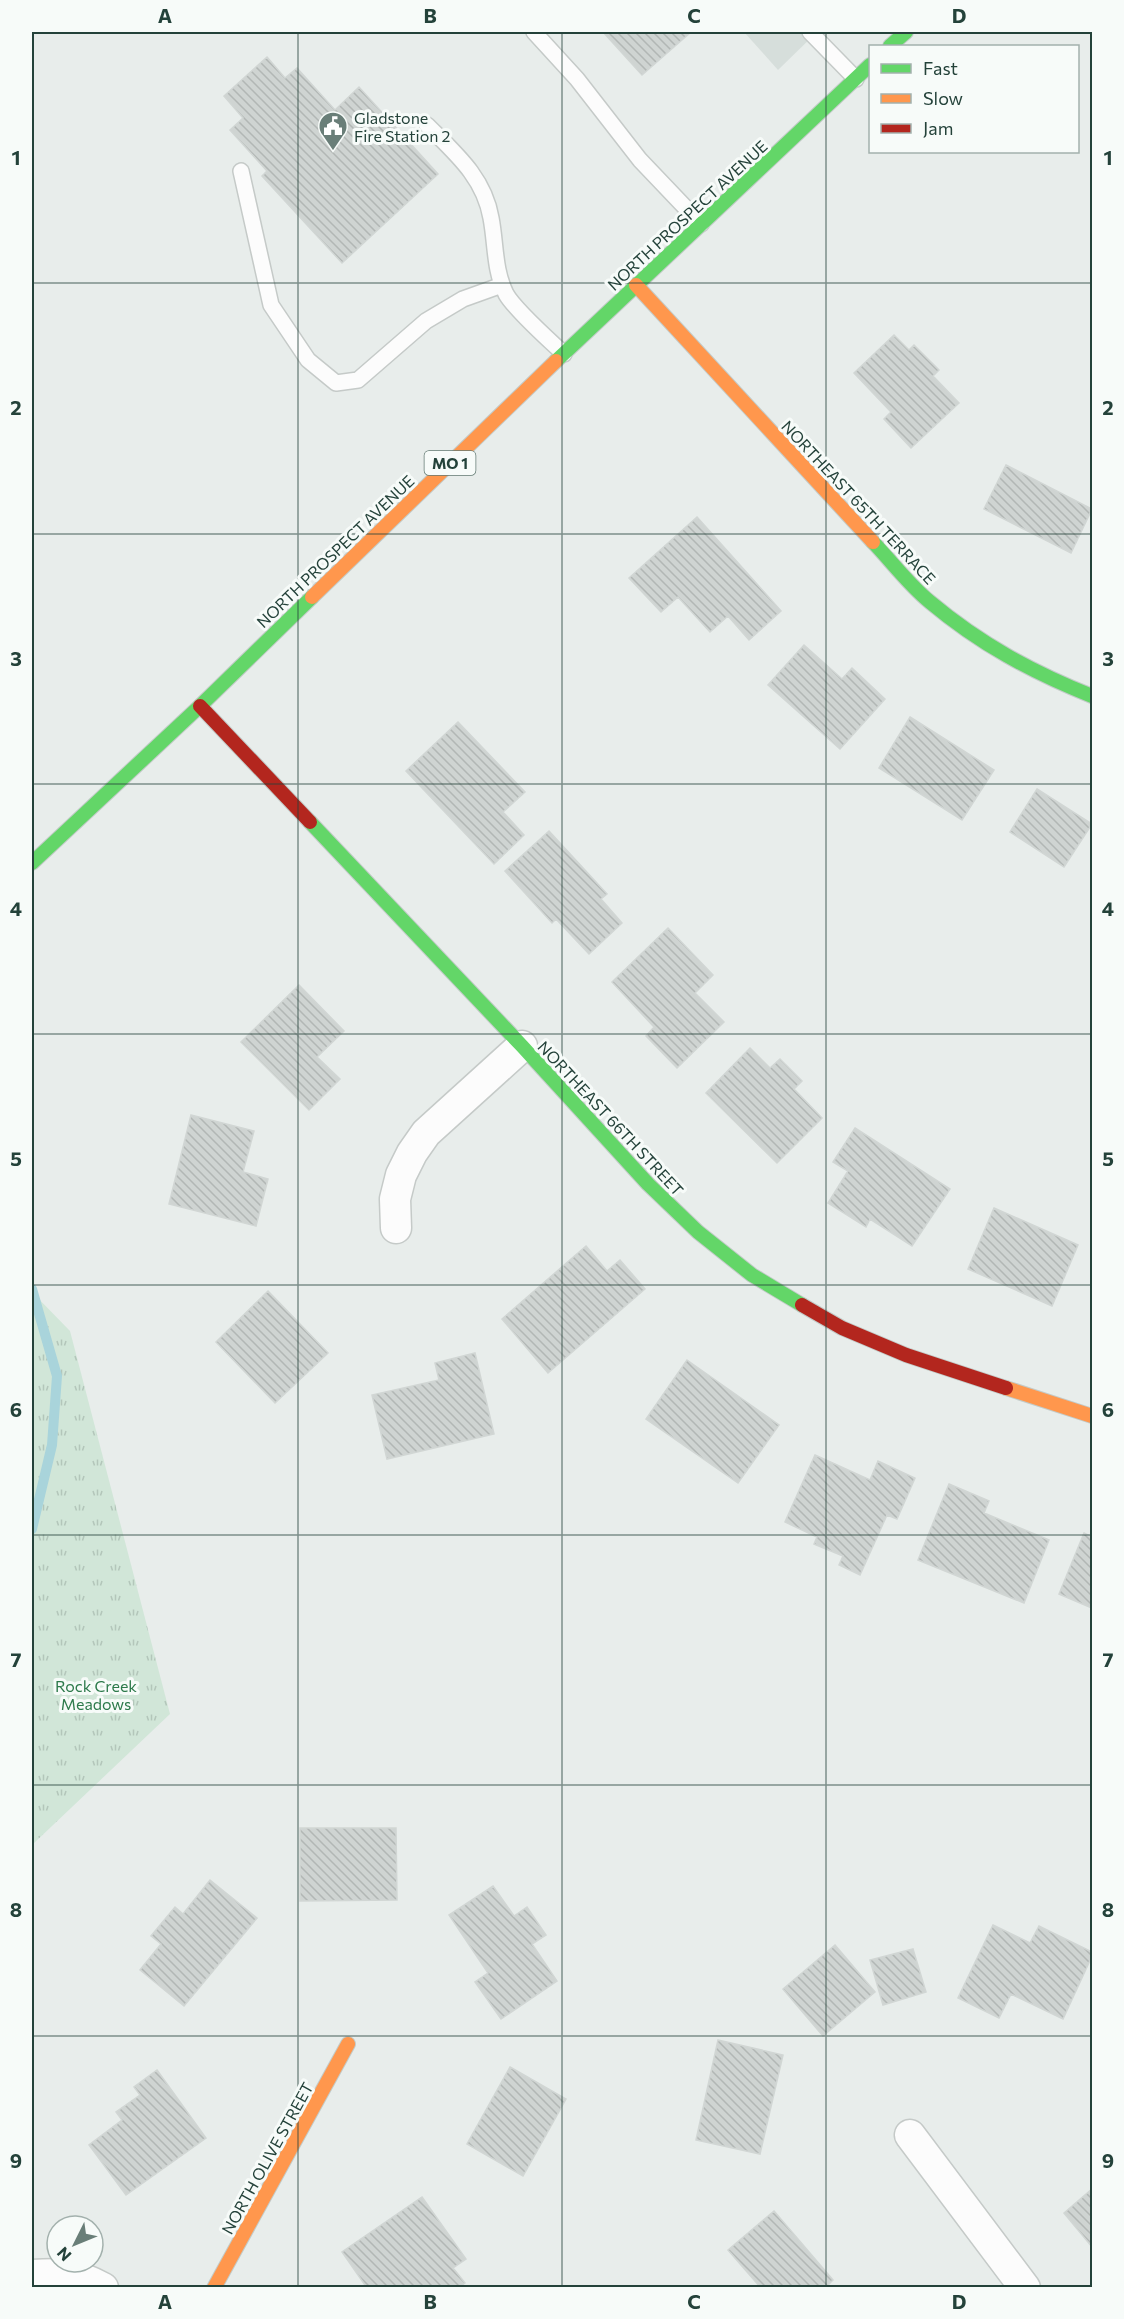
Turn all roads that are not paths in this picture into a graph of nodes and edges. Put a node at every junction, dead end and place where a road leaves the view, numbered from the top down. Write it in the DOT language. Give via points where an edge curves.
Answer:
graph roads {
  1 [pos="534,32"];
  2 [pos="810,32"];
  3 [pos="906,32"];
  4 [pos="891,45"];
  5 [pos="869,66"];
  6 [pos="856,79"];
  7 [pos="427,125"];
  8 [pos="241,171"];
  9 [pos="701,224"];
  10 [pos="502,285"];
  11 [pos="636,285"];
  12 [pos="564,354"];
  13 [pos="1092,696"];
  14 [pos="200,706"];
  15 [pos="32,863"];
  16 [pos="522,1046"];
  17 [pos="396,1228"];
  18 [pos="1092,1416"];
  19 [pos="348,2044"];
  20 [pos="910,2135"];
  21 [pos="32,2275"];
  22 [pos="103,2288"];
  23 [pos="214,2288"];
  24 [pos="1025,2288"];
  1 -- 9 [label="lane" via="577,79 640,160"];
  2 -- 6 [label="lane"];
  3 -- 4 [label="street"];
  5 -- 6 [label="street, NORTH PROSPECT AVENUE / MO 1"];
  6 -- 9 [label="street, NORTH PROSPECT AVENUE / MO 1"];
  7 -- 10 [label="lane" via="478,180 491,218"];
  8 -- 10 [label="lane" via="271,305 308,360 336,383 358,380 426,321 462,299"];
  9 -- 11 [label="street, NORTH PROSPECT AVENUE / MO 1"];
  10 -- 12 [label="lane" via="515,306"];
  11 -- 12 [label="street, NORTH PROSPECT AVENUE / MO 1"];
  11 -- 13 [label="street, NORTHEAST 65TH TERRACE" via="928,601 984,644 1047,678"];
  12 -- 14 [label="street, NORTH PROSPECT AVENUE / MO 1"];
  14 -- 15 [label="street, NORTH PROSPECT AVENUE / MO 1"];
  14 -- 16 [label="street, NORTHEAST 66TH STREET"];
  16 -- 17 [label="street" via="426,1133 412,1153 395,1199"];
  16 -- 18 [label="street, NORTHEAST 66TH STREET" via="648,1184 698,1232 752,1275 842,1328 906,1355"];
  19 -- 23 [label="street, NORTH OLIVE STREET"];
  20 -- 24 [label="street"];
  21 -- 22 [label="street" via="81,2277"];
}
